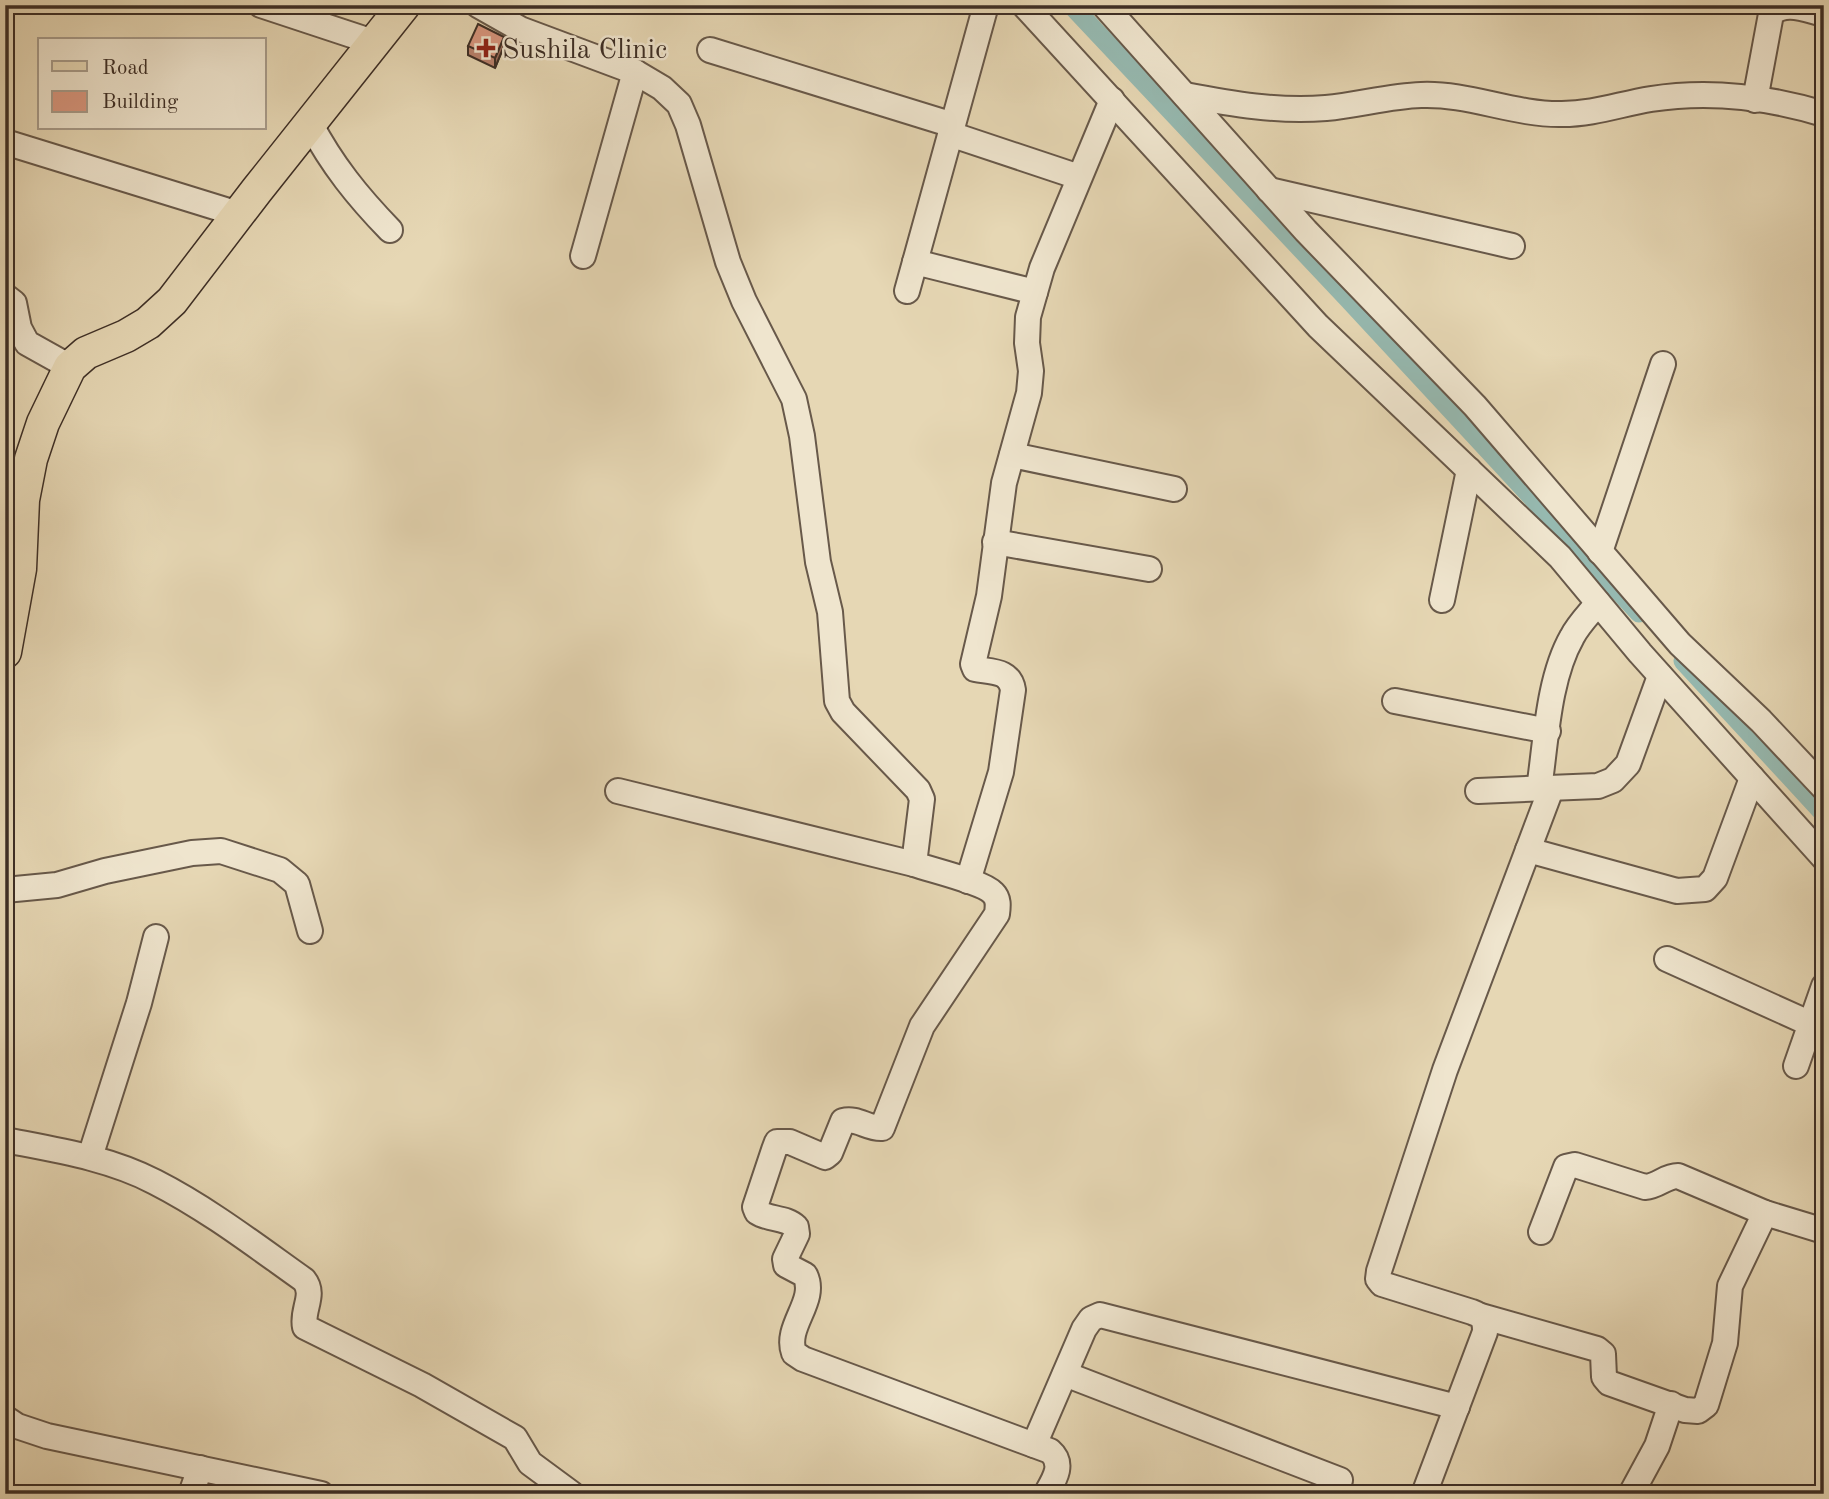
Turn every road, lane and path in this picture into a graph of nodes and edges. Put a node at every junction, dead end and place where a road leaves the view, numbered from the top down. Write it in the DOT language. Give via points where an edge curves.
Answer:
graph roads {
  1 [pos="261,5"];
  2 [pos="404,5"];
  3 [pos="478,5"];
  4 [pos="986,5"];
  5 [pos="1024,5"];
  6 [pos="1104,5"];
  7 [pos="1824,15"];
  8 [pos="373,42"];
  9 [pos="710,50"];
  10 [pos="635,72"];
  11 [pos="1185,95"];
  12 [pos="1112,100"];
  13 [pos="1755,100"];
  14 [pos="1824,114"];
  15 [pos="310,123"];
  16 [pos="951,129"];
  17 [pos="5,142"];
  18 [pos="1079,177"];
  19 [pos="1269,190"];
  20 [pos="238,214"];
  21 [pos="390,230"];
  22 [pos="1511,246"];
  23 [pos="583,256"];
  24 [pos="915,261"];
  25 [pos="906,291"];
  26 [pos="1035,292"];
  27 [pos="5,296"];
  28 [pos="1662,364"];
  29 [pos="70,367"];
  30 [pos="1012,455"];
  31 [pos="1469,470"];
  32 [pos="1174,489"];
  33 [pos="14,497"];
  34 [pos="995,542"];
  35 [pos="1600,552"];
  36 [pos="1149,569"];
  37 [pos="1442,600"];
  38 [pos="1598,603"];
  39 [pos="5,652"];
  40 [pos="1660,676"];
  41 [pos="1395,701"];
  42 [pos="1548,731"];
  43 [pos="1752,779"];
  44 [pos="1824,788"];
  45 [pos="1545,789"];
  46 [pos="618,791"];
  47 [pos="1478,791"];
  48 [pos="1528,850"];
  49 [pos="1824,858"];
  50 [pos="914,864"];
  51 [pos="968,881"];
  52 [pos="5,890"];
  53 [pos="310,931"];
  54 [pos="156,937"];
  55 [pos="1667,958"];
  56 [pos="1824,986"];
  57 [pos="1811,1024"];
  58 [pos="1796,1066"];
  59 [pos="5,1140"];
  60 [pos="90,1157"];
  61 [pos="1765,1213"];
  62 [pos="1824,1231"];
  63 [pos="1541,1232"];
  64 [pos="1481,1315"];
  65 [pos="1065,1374"];
  66 [pos="1671,1405"];
  67 [pos="1457,1407"];
  68 [pos="5,1418"];
  69 [pos="1034,1445"];
  70 [pos="200,1468"];
  71 [pos="1340,1480"];
  72 [pos="191,1494"];
  73 [pos="321,1494"];
  74 [pos="572,1494"];
  75 [pos="1046,1494"];
  76 [pos="1424,1494"];
  77 [pos="1631,1494"];
  1 -- 8 [label="street"];
  2 -- 8 [label="main road"];
  3 -- 10 [label="street" via="520,29"];
  4 -- 16 [label="street"];
  5 -- 12 [label="street"];
  6 -- 11 [label="street"];
  7 -- 13 [label="street" via="1789,5 1771,14"];
  8 -- 15 [label="main road"];
  9 -- 16 [label="street"];
  10 -- 23 [label="street"];
  10 -- 50 [label="street" via="679,104 728,261 794,399 818,562 830,611 836,701 918,790 922,799"];
  11 -- 13 [label="street" via="1271,109 1323,108 1421,95 1562,114 1600,112 1679,95"];
  11 -- 19 [label="street"];
  12 -- 18 [label="street"];
  12 -- 31 [label="street" via="1318,326"];
  13 -- 14 [label="street"];
  15 -- 20 [label="main road"];
  15 -- 21 [label="street" via="340,174"];
  16 -- 18 [label="street"];
  16 -- 24 [label="street"];
  17 -- 20 [label="street"];
  18 -- 26 [label="street"];
  19 -- 22 [label="street"];
  19 -- 35 [label="street" via="1475,406"];
  20 -- 29 [label="main road" via="172,301 148,323 86,353"];
  24 -- 25 [label="street"];
  24 -- 26 [label="street"];
  26 -- 30 [label="street" via="1028,317 1029,393"];
  27 -- 29 [label="street" via="14,303 27,342"];
  28 -- 35 [label="street"];
  29 -- 33 [label="main road"];
  30 -- 32 [label="street"];
  30 -- 34 [label="street"];
  31 -- 37 [label="street"];
  31 -- 38 [label="street" via="1560,556"];
  33 -- 39 [label="main road" via="20,569"];
  34 -- 36 [label="street"];
  34 -- 51 [label="street" via="989,596 973,664 975,669 1007,675 1013,690 1001,772"];
  35 -- 44 [label="street" via="1680,644"];
  38 -- 40 [label="street"];
  38 -- 42 [label="street" via="1572,636 1562,660"];
  40 -- 43 [label="street"];
  40 -- 45 [label="street" via="1628,764 1613,780 1598,786"];
  41 -- 42 [label="street"];
  42 -- 45 [label="street"];
  43 -- 48 [label="street" via="1715,878 1705,889 1677,891"];
  43 -- 49 [label="street"];
  45 -- 47 [label="street"];
  45 -- 48 [label="street"];
  46 -- 50 [label="street"];
  48 -- 64 [label="street" via="1445,1070 1378,1279"];
  50 -- 51 [label="street"];
  51 -- 69 [label="street" via="993,892 997,914 922,1026 882,1128 843,1121 825,1157 790,1142 777,1143 755,1207 763,1216 796,1227 786,1265 805,1275 809,1289 792,1339 794,1353"];
  52 -- 53 [label="street" via="57,885 154,860 221,851 280,870 297,884"];
  54 -- 60 [label="street"];
  55 -- 57 [label="street"];
  56 -- 57 [label="street"];
  57 -- 58 [label="street"];
  59 -- 60 [label="street"];
  60 -- 74 [label="street" via="182,1196 294,1272 309,1286 305,1327 515,1438 530,1463"];
  61 -- 62 [label="street"];
  61 -- 63 [label="street" via="1678,1176 1645,1186 1575,1165 1566,1167"];
  61 -- 66 [label="street" via="1730,1286 1725,1343 1706,1405 1698,1411"];
  64 -- 66 [label="street" via="1597,1349 1603,1354 1604,1377 1609,1383"];
  64 -- 67 [label="street" via="1485,1332"];
  65 -- 67 [label="street" via="1084,1329 1100,1315"];
  65 -- 69 [label="street"];
  65 -- 71 [label="street"];
  66 -- 77 [label="street" via="1657,1446"];
  67 -- 76 [label="street"];
  68 -- 70 [label="street" via="47,1436"];
  69 -- 75 [label="street" via="1056,1456 1058,1467"];
  70 -- 72 [label="street"];
  70 -- 73 [label="street"];
}
